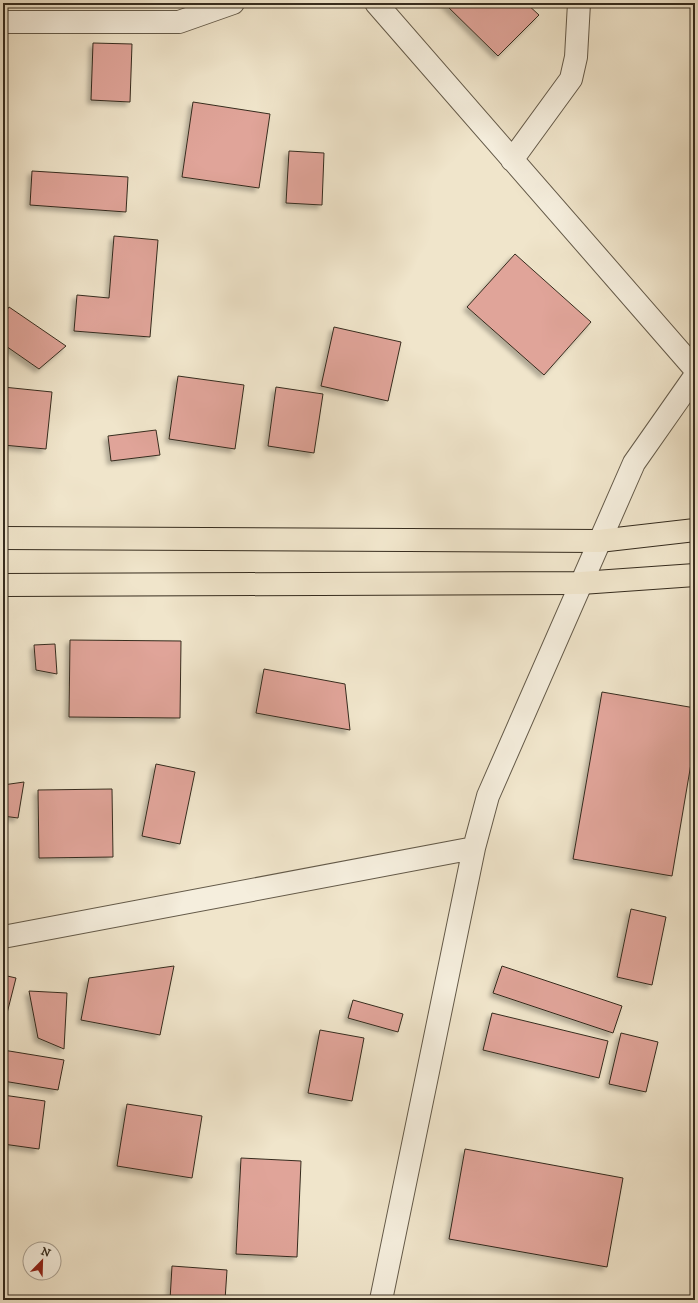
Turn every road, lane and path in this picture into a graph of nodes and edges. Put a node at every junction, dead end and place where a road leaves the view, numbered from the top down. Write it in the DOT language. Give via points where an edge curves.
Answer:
graph roads {
  1 [pos="233,3"];
  2 [pos="376,3"];
  3 [pos="579,3"];
  4 [pos="3,22"];
  5 [pos="512,160"];
  6 [pos="695,369"];
  7 [pos="695,376"];
  8 [pos="695,530"];
  9 [pos="3,538"];
  10 [pos="599,541"];
  11 [pos="695,575"];
  12 [pos="580,583"];
  13 [pos="3,585"];
  14 [pos="474,848"];
  15 [pos="3,937"];
  16 [pos="380,1300"];
  1 -- 4 [label="street" via="179,22"];
  2 -- 5 [label="street"];
  3 -- 5 [label="street" via="576,57 570,79"];
  5 -- 6 [label="street"];
  7 -- 10 [label="street" via="634,463"];
  8 -- 10 [label="main road"];
  9 -- 10 [label="main road"];
  10 -- 12 [label="street"];
  11 -- 12 [label="main road"];
  12 -- 13 [label="main road"];
  12 -- 14 [label="street" via="488,796"];
  14 -- 15 [label="street"];
  14 -- 16 [label="street"];
}
